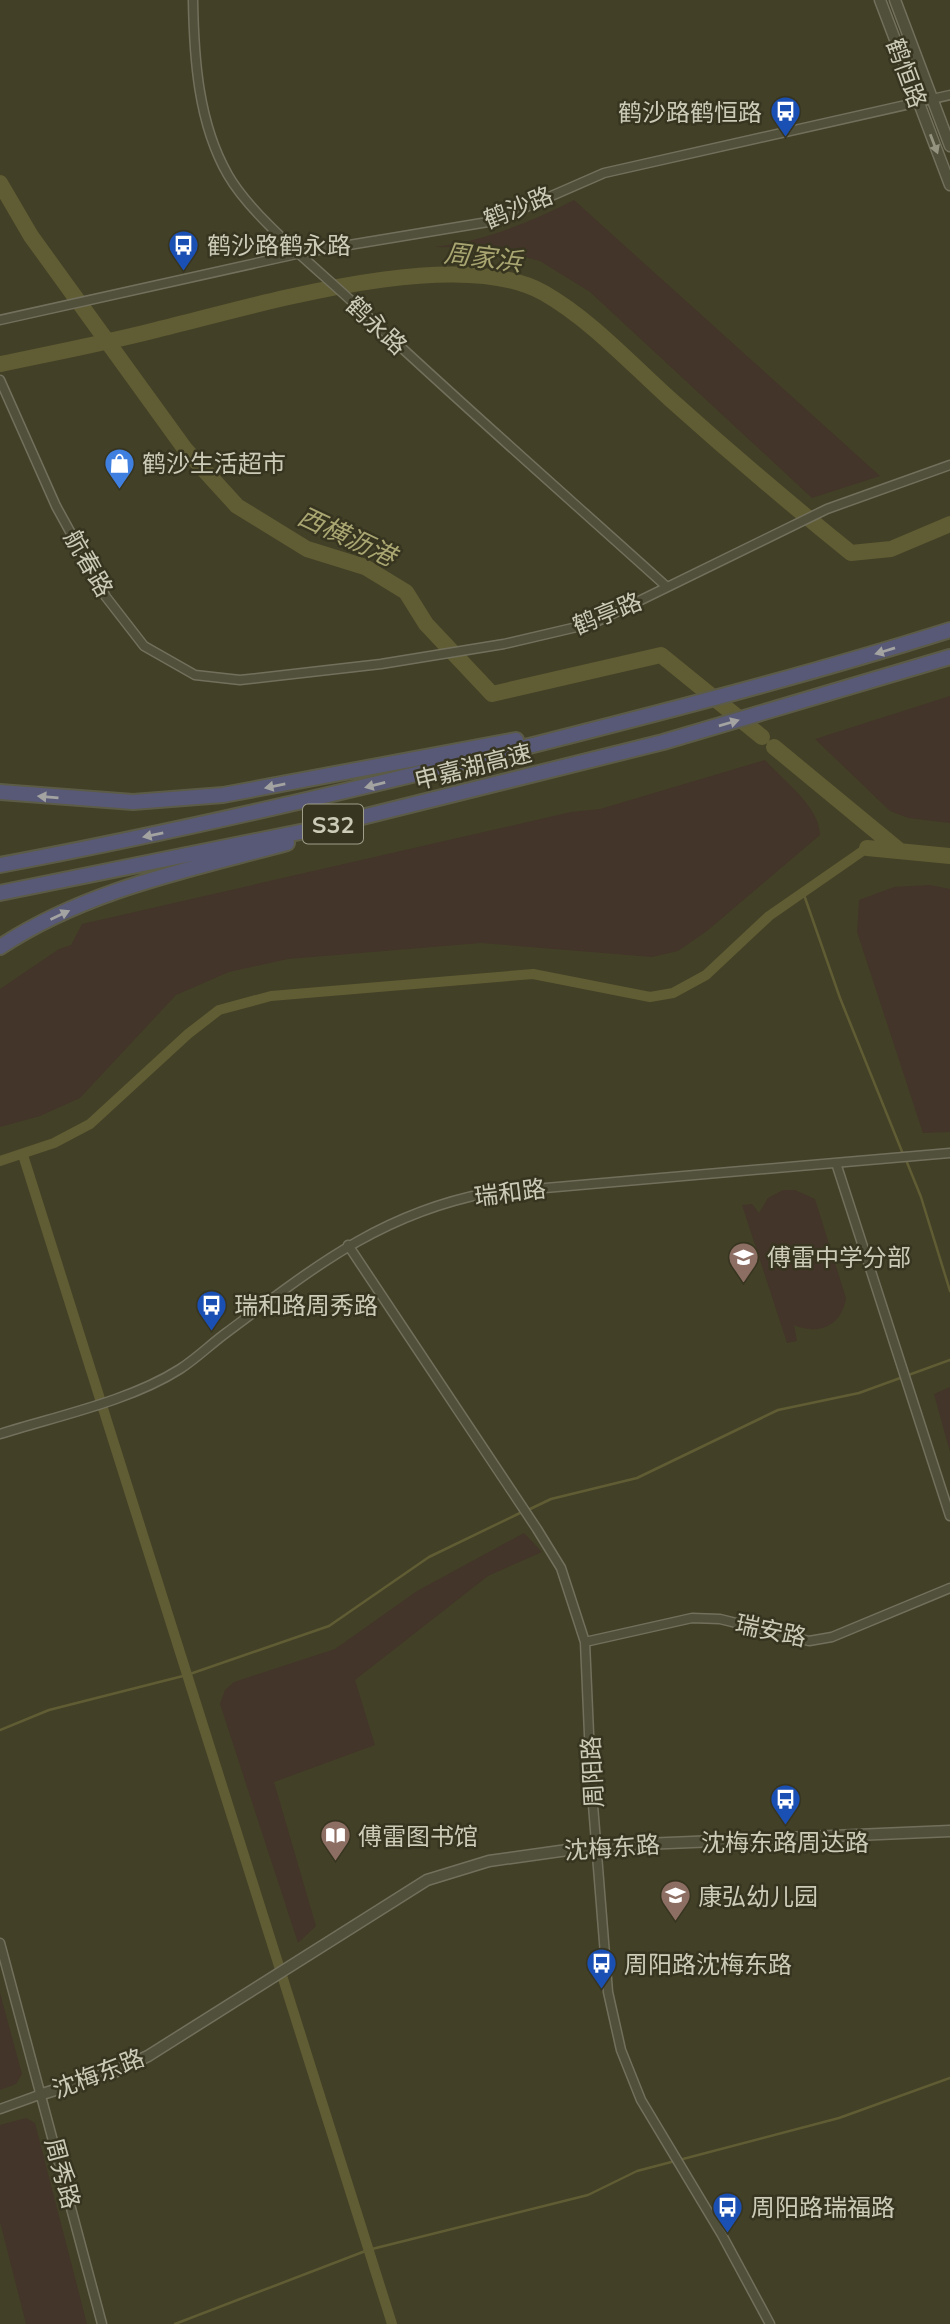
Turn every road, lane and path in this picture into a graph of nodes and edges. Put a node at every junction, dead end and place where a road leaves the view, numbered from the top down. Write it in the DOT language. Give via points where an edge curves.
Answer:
graph roads {
  1 [pos="193,0"];
  2 [pos="880,0"];
  3 [pos="895,0"];
  4 [pos="950,95"];
  5 [pos="932,98"];
  6 [pos="917,102"];
  7 [pos="950,146"];
  8 [pos="950,186"];
  9 [pos="301,253"];
  10 [pos="0,320"];
  11 [pos="0,380"];
  12 [pos="950,465"];
  13 [pos="667,587"];
  14 [pos="950,630"];
  15 [pos="950,657"];
  16 [pos="240,680"];
  17 [pos="654,714"];
  18 [pos="663,742"];
  19 [pos="0,792"];
  20 [pos="0,864"];
  21 [pos="0,892"];
  22 [pos="0,946"];
  23 [pos="950,1153"];
  24 [pos="836,1163"];
  25 [pos="348,1244"];
  26 [pos="0,1434"];
  27 [pos="950,1516"];
  28 [pos="950,1588"];
  29 [pos="585,1642"];
  30 [pos="950,1831"];
  31 [pos="596,1846"];
  32 [pos="0,1942"];
  33 [pos="39,2095"];
  34 [pos="0,2109"];
  35 [pos="102,2323"];
  36 [pos="770,2324"];
  1 -- 9 [label="street, 鹤永路" via="194,65 215,147 229,176 254,208"];
  2 -- 6 [label="street, 鹤恒路"];
  3 -- 5 [label="street, 鹤恒路"];
  4 -- 5 [label="street, 鹤沙路"];
  5 -- 6 [label="street, 鹤沙路"];
  5 -- 7 [label="street, 鹤恒路"];
  6 -- 8 [label="street, 鹤恒路, one-way"];
  6 -- 9 [label="street, 鹤沙路" via="604,173 494,222"];
  9 -- 10 [label="street, 鹤沙路"];
  9 -- 13 [label="street, 鹤永路"];
  11 -- 16 [label="street, 航春路" via="56,506 106,597 144,646 195,675"];
  12 -- 13 [label="street, 鹤亭路" via="827,509"];
  13 -- 16 [label="street, 鹤亭路" via="594,623 424,657"];
  14 -- 17 [label="highway, 申嘉湖高速 / S32, one-way"];
  18 -- 15 [label="highway, 申嘉湖高速 / S32, one-way"];
  17 -- 19 [label="highway, one-way" via="223,795 133,802"];
  17 -- 20 [label="highway, 申嘉湖高速 / S32, one-way" via="300,804"];
  18 -- 21 [label="highway, 申嘉湖高速 / S32" via="310,830"];
  22 -- 18 [label="highway, one-way" via="111,891"];
  23 -- 24 [label="street, 瑞和路"];
  24 -- 25 [label="street, 瑞和路" via="486,1193 452,1200"];
  24 -- 27 [label="street"];
  25 -- 26 [label="street, 瑞和路" via="180,1369 124,1394"];
  25 -- 29 [label="street, 周阳路" via="561,1568"];
  28 -- 29 [label="street, 瑞安路" via="832,1637 809,1641 720,1619 692,1618"];
  29 -- 31 [label="street, 周阳路"];
  30 -- 31 [label="street, 沈梅东路"];
  31 -- 33 [label="street, 沈梅东路" via="489,1861 427,1880 137,2062"];
  31 -- 36 [label="street, 周阳路" via="613,2020 630,2076"];
  32 -- 33 [label="street, 周秀路"];
  33 -- 34 [label="street"];
  33 -- 35 [label="street, 周秀路"];
}
